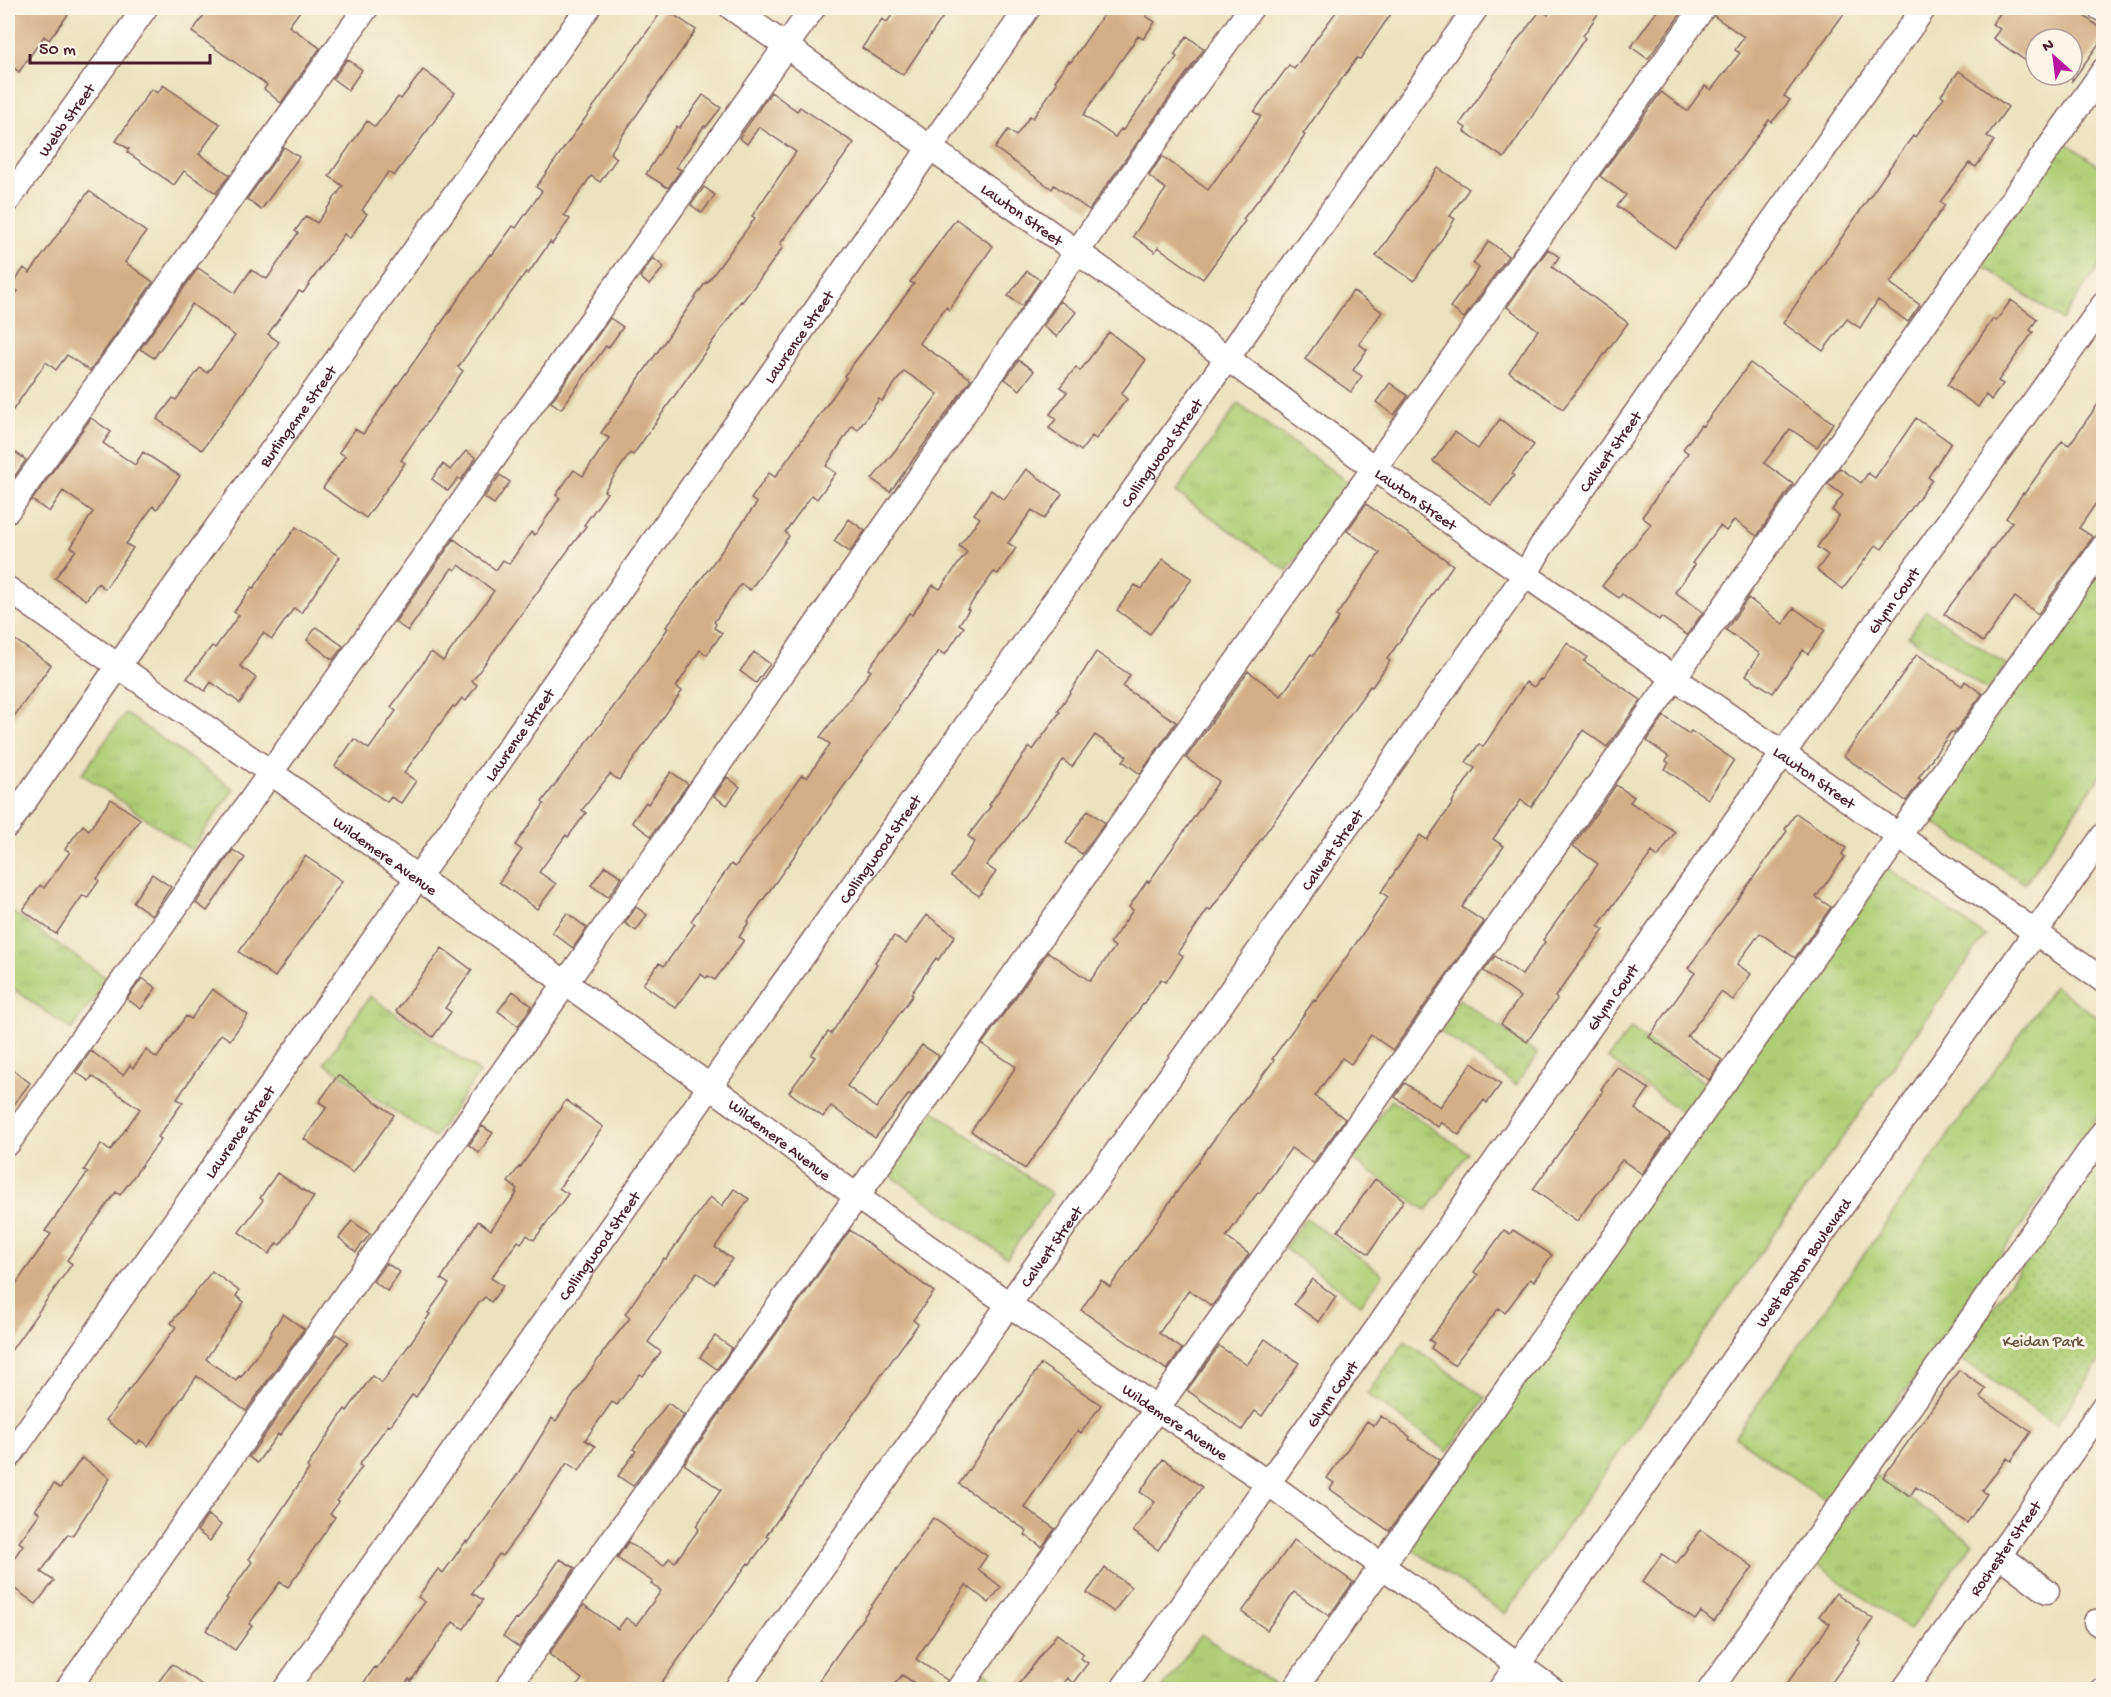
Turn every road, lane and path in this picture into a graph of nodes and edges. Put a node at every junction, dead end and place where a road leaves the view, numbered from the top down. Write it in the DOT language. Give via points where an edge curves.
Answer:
graph roads {
  1 [pos="145,8"];
  2 [pos="366,8"];
  3 [pos="588,8"];
  4 [pos="732,8"];
  5 [pos="813,8"];
  6 [pos="1028,8"];
  7 [pos="1251,8"];
  8 [pos="1476,8"];
  9 [pos="1704,8"];
  10 [pos="1924,8"];
  11 [pos="785,46"];
  12 [pos="2103,70"];
  13 [pos="930,147"];
  14 [pos="8,200"];
  15 [pos="1077,252"];
  16 [pos="2103,304"];
  17 [pos="1227,358"];
  18 [pos="1374,468"];
  19 [pos="8,510"];
  20 [pos="2103,546"];
  21 [pos="1525,575"];
  22 [pos="8,590"];
  23 [pos="119,667"];
  24 [pos="1673,677"];
  25 [pos="1783,754"];
  26 [pos="270,772"];
  27 [pos="8,825"];
  28 [pos="2103,835"];
  29 [pos="1897,836"];
  30 [pos="417,877"];
  31 [pos="2035,932"];
  32 [pos="2103,981"];
  33 [pos="565,984"];
  34 [pos="709,1088"];
  35 [pos="2103,1131"];
  36 [pos="8,1143"];
  37 [pos="856,1196"];
  38 [pos="1009,1304"];
  39 [pos="2103,1406"];
  40 [pos="1157,1409"];
  41 [pos="8,1458"];
  42 [pos="1268,1483"];
  43 [pos="1999,1555"];
  44 [pos="1381,1566"];
  45 [pos="2047,1591"];
  46 [pos="1517,1665"];
  47 [pos="67,1689"];
  48 [pos="285,1689"];
  49 [pos="506,1689"];
  50 [pos="736,1689"];
  51 [pos="958,1689"];
  52 [pos="1122,1689"];
  53 [pos="1294,1689"];
  54 [pos="1500,1689"];
  55 [pos="1553,1689"];
  56 [pos="1710,1689"];
  57 [pos="1904,1689"];
  1 -- 14 [label="street, Webb Street"];
  2 -- 19 [label="street"];
  3 -- 23 [label="street, Burlingame Street"];
  4 -- 11 [label="street, Lawton Street"];
  5 -- 11 [label="street"];
  6 -- 13 [label="street, Lawrence Street"];
  7 -- 15 [label="street"];
  8 -- 17 [label="street, Collingwood Street"];
  9 -- 18 [label="street"];
  10 -- 21 [label="street, Calvert Street" via="1541,547"];
  11 -- 13 [label="street, Lawton Street"];
  11 -- 26 [label="street"];
  12 -- 24 [label="street"];
  13 -- 15 [label="street, Lawton Street"];
  13 -- 30 [label="street, Lawrence Street"];
  15 -- 17 [label="street, Lawton Street"];
  15 -- 33 [label="street"];
  16 -- 25 [label="street, Glynn Court"];
  17 -- 18 [label="street, Lawton Street"];
  17 -- 34 [label="street, Collingwood Street"];
  18 -- 21 [label="street, Lawton Street"];
  18 -- 37 [label="street"];
  20 -- 29 [label="street"];
  21 -- 24 [label="street, Lawton Street"];
  21 -- 38 [label="street, Calvert Street"];
  22 -- 23 [label="street, Wildemere Avenue"];
  23 -- 26 [label="street, Wildemere Avenue"];
  23 -- 27 [label="street, Burlingame Street"];
  24 -- 25 [label="street, Lawton Street"];
  24 -- 40 [label="street"];
  25 -- 29 [label="street, Lawton Street"];
  25 -- 42 [label="street, Glynn Court"];
  26 -- 30 [label="street, Wildemere Avenue"];
  26 -- 36 [label="street"];
  28 -- 31 [label="street, West Boston Boulevard"];
  29 -- 31 [label="street, Lawton Street"];
  29 -- 44 [label="street"];
  30 -- 33 [label="street, Wildemere Avenue"];
  30 -- 41 [label="street, Lawrence Street"];
  31 -- 32 [label="street, Lawton Street"];
  31 -- 46 [label="street, West Boston Boulevard"];
  33 -- 34 [label="street, Wildemere Avenue"];
  33 -- 47 [label="street"];
  34 -- 37 [label="street, Wildemere Avenue"];
  34 -- 48 [label="street, Collingwood Street"];
  35 -- 56 [label="street"];
  37 -- 38 [label="street, Wildemere Avenue"];
  37 -- 49 [label="street"];
  38 -- 40 [label="street, Wildemere Avenue"];
  38 -- 50 [label="street, Calvert Street"];
  39 -- 43 [label="street, Rochester Street"];
  40 -- 42 [label="street, Wildemere Avenue"];
  40 -- 51 [label="street"];
  42 -- 44 [label="street, Wildemere Avenue"];
  42 -- 52 [label="street, Glynn Court"];
  43 -- 45 [label="street"];
  43 -- 57 [label="street, Rochester Street"];
  44 -- 46 [label="street, Wildemere Avenue"];
  44 -- 53 [label="street"];
  46 -- 54 [label="street, West Boston Boulevard"];
  46 -- 55 [label="street, Wildemere Avenue"];
}
